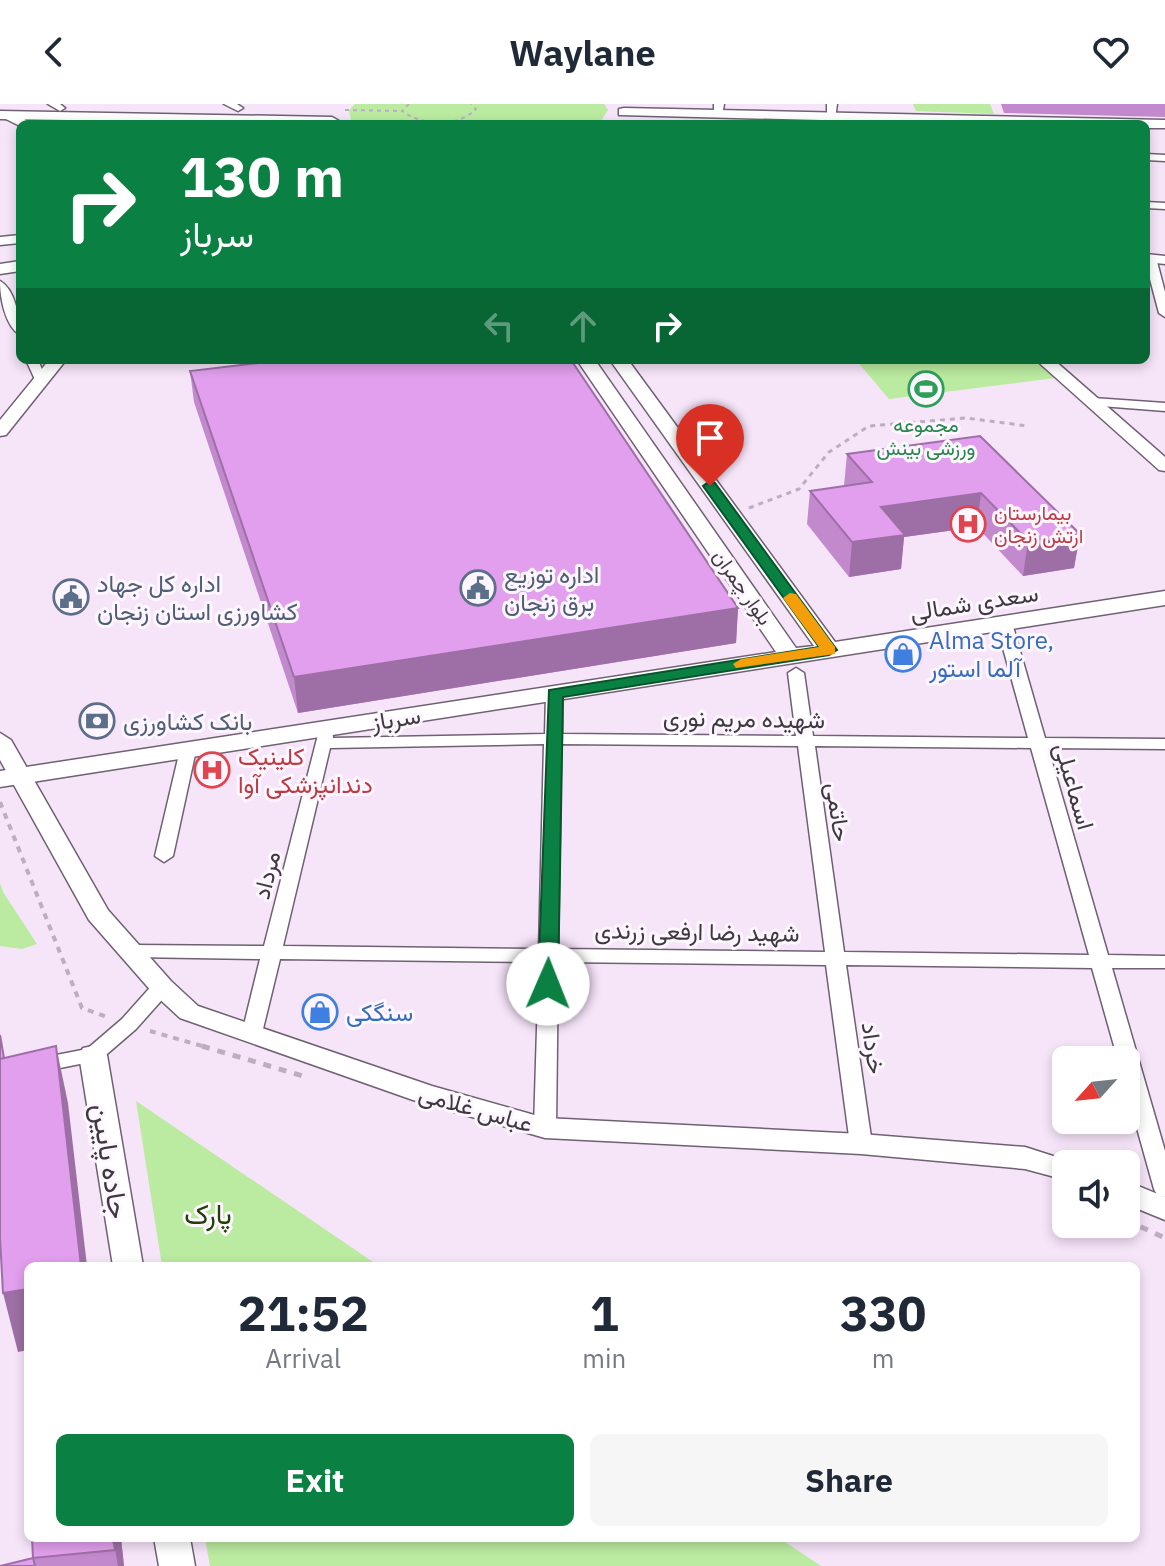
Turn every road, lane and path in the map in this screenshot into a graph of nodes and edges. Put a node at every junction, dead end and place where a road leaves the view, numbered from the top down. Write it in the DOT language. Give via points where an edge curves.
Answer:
graph roads {
  1 [pos="409,104"];
  2 [pos="471,104"];
  3 [pos="56,106"];
  4 [pos="234,106"];
  5 [pos="719,109"];
  6 [pos="277,110"];
  7 [pos="832,110"];
  8 [pos="402,111"];
  9 [pos="3,112"];
  10 [pos="621,113"];
  11 [pos="333,114"];
  12 [pos="751,119"];
  13 [pos="420,120"];
  14 [pos="456,120"];
  15 [pos="880,120"];
  16 [pos="1154,259"];
  17 [pos="0,284"];
  18 [pos="1165,313"];
  19 [pos="16,322"];
  20 [pos="34,364"];
  21 [pos="55,364"];
  22 [pos="589,364"];
  23 [pos="622,364"];
  24 [pos="1049,364"];
  25 [pos="41,381"];
  26 [pos="1093,402"];
  27 [pos="1165,407"];
  28 [pos="1028,426"];
  29 [pos="0,431"];
  30 [pos="1165,466"];
  31 [pos="731,514"];
  32 [pos="1165,598"];
  33 [pos="801,612"];
  34 [pos="761,613"];
  35 [pos="1004,623"];
  36 [pos="829,650"];
  37 [pos="794,665"];
  38 [pos="554,693"];
  39 [pos="325,736"];
  40 [pos="553,739"];
  41 [pos="0,740"];
  42 [pos="804,743"];
  43 [pos="1039,744"];
  44 [pos="1165,744"];
  45 [pos="188,750"];
  46 [pos="10,778"];
  47 [pos="0,802"];
  48 [pos="164,856"];
  49 [pos="132,951"];
  50 [pos="272,952"];
  51 [pos="549,955"];
  52 [pos="836,959"];
  53 [pos="1100,961"];
  54 [pos="1165,962"];
  55 [pos="162,987"];
  56 [pos="129,1024"];
  57 [pos="252,1033"];
  58 [pos="93,1055"];
  59 [pos="0,1073"];
  60 [pos="307,1078"];
  61 [pos="545,1128"];
  62 [pos="861,1144"];
  63 [pos="1052,1165"];
  64 [pos="1165,1189"];
  65 [pos="1140,1198"];
  66 [pos="1165,1209"];
  67 [pos="1140,1226"];
  68 [pos="1165,1238"];
  69 [pos="127,1262"];
  70 [pos="173,1542"];
  71 [pos="177,1566"];
  1 -- 8 [label="path"];
  2 -- 14 [label="path" via="476,109 470,116"];
  3 -- 4 [label="main road"];
  3 -- 9 [label="main road"];
  4 -- 6 [label="main road"];
  5 -- 10 [label="main road"];
  5 -- 12 [label="main road"];
  6 -- 9 [label="main road"];
  6 -- 11 [label="main road"];
  7 -- 12 [label="main road"];
  7 -- 15 [label="main road"];
  8 -- 11 [label="path"];
  8 -- 13 [label="path"];
  16 -- 18 [label="street"];
  17 -- 19 [label="street"];
  20 -- 25 [label="street"];
  21 -- 25 [label="street"];
  22 -- 34 [label="main road, بلوار چمران"];
  23 -- 31 [label="main road, بلوار چمران"];
  24 -- 26 [label="street"];
  25 -- 29 [label="street"];
  26 -- 27 [label="street"];
  26 -- 30 [label="street"];
  28 -- 31 [label="path" via="966,418 869,426 829,452 799,489"];
  31 -- 33 [label="main road, بلوار چمران"];
  32 -- 35 [label="main road, سعدی شمالی"];
  33 -- 34 [label="main road" via="783,619"];
  33 -- 36 [label="main road, بلوار چمران"];
  34 -- 37 [label="main road, بلوار چمران"];
  35 -- 36 [label="main road, سعدی شمالی"];
  35 -- 43 [label="street, اسماعیلی"];
  36 -- 37 [label="main road, سعدی شمالی"];
  37 -- 38 [label="main road, سرباز"];
  37 -- 42 [label="street, حاتمی"];
  38 -- 39 [label="main road, سرباز"];
  38 -- 40 [label="street"];
  39 -- 40 [label="street, شهیده مریم نوری"];
  39 -- 45 [label="main road, سرباز"];
  39 -- 50 [label="street, مرداد"];
  40 -- 42 [label="street, شهیده مریم نوری"];
  40 -- 51 [label="street"];
  41 -- 46 [label="street, عباس غلامی"];
  42 -- 43 [label="street, شهیده مریم نوری"];
  42 -- 52 [label="street, حاتمی"];
  43 -- 44 [label="street, شهیده مریم نوری"];
  43 -- 53 [label="street, اسماعیلی"];
  45 -- 46 [label="main road, سرباز"];
  45 -- 48 [label="street"];
  46 -- 49 [label="street, عباس غلامی" via="98,914"];
  47 -- 56 [label="path" via="82,1008"];
  49 -- 50 [label="street, شهید رضا ارفعی زرندی"];
  49 -- 55 [label="street, عباس غلامی"];
  50 -- 51 [label="street, شهید رضا ارفعی زرندی"];
  50 -- 57 [label="street, مرداد"];
  51 -- 52 [label="street, شهید رضا ارفعی زرندی"];
  51 -- 61 [label="street"];
  52 -- 53 [label="street, شهید رضا ارفعی زرندی"];
  52 -- 62 [label="street, خرداد"];
  53 -- 54 [label="street, شهید رضا ارفعی زرندی"];
  53 -- 64 [label="street, اسماعیلی"];
  55 -- 56 [label="street"];
  55 -- 57 [label="street, عباس غلامی" via="189,1012"];
  56 -- 58 [label="street"];
  56 -- 60 [label="path"];
  57 -- 61 [label="street, عباس غلامی" via="423,1093"];
  58 -- 59 [label="street"];
  58 -- 69 [label="street, جاده پایین"];
  61 -- 62 [label="street, عباس غلامی"];
  62 -- 63 [label="street, عباس غلامی" via="1025,1158"];
  65 -- 66 [label="street"];
  67 -- 68 [label="path"];
  70 -- 71 [label="street"];
}
